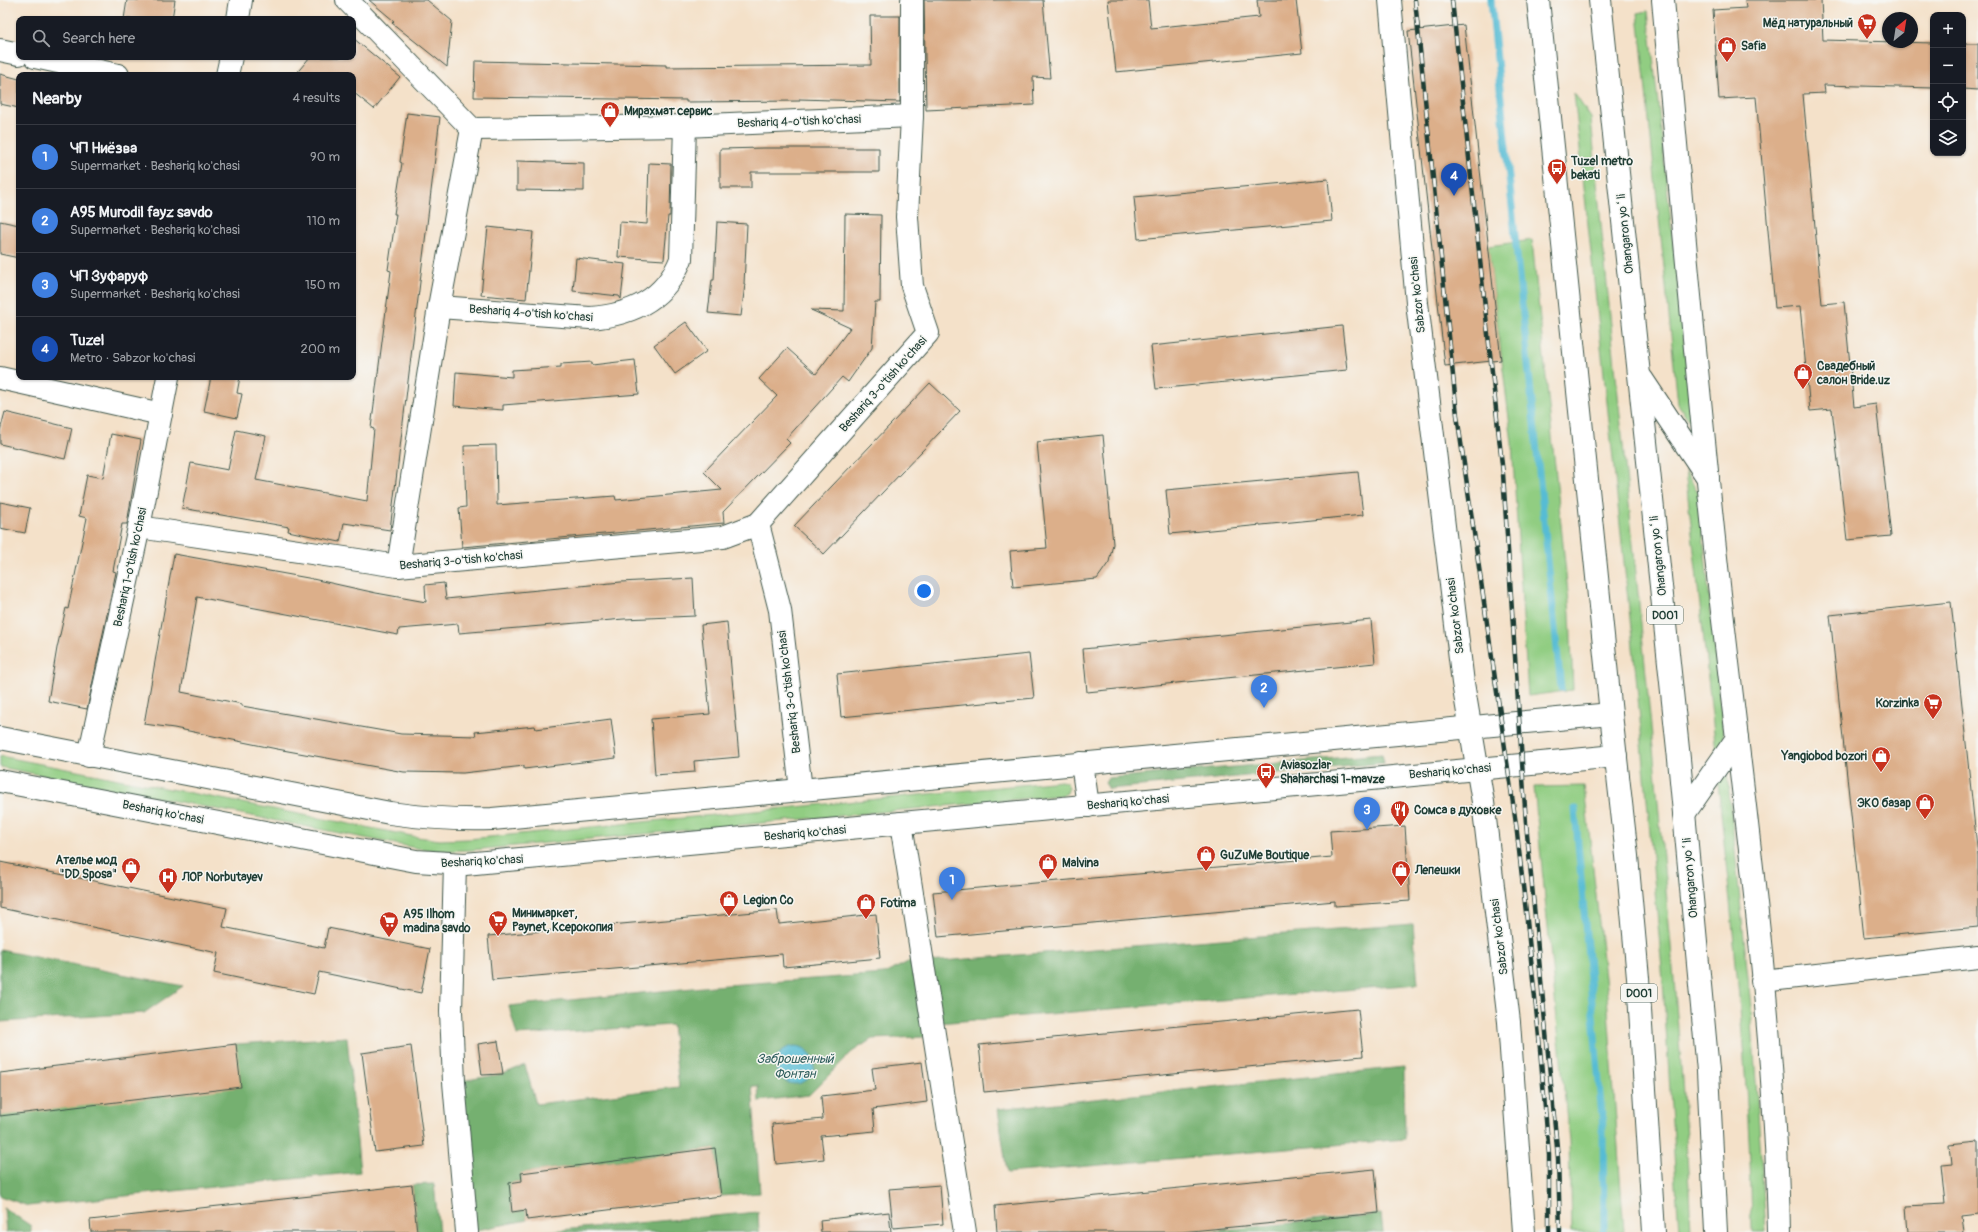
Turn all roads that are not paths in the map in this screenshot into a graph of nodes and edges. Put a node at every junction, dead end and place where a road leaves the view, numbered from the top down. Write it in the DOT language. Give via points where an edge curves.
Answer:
graph roads {
  1 [pos="241,0"];
  2 [pos="347,0"];
  3 [pos="912,0"];
  4 [pos="1390,0"];
  5 [pos="1538,0"];
  6 [pos="1600,0"];
  7 [pos="1663,0"];
  8 [pos="238,16"];
  9 [pos="0,50"];
  10 [pos="16,53"];
  11 [pos="48,60"];
  12 [pos="230,60"];
  13 [pos="104,72"];
  14 [pos="228,72"];
  15 [pos="912,116"];
  16 [pos="685,126"];
  17 [pos="472,129"];
  18 [pos="439,306"];
  19 [pos="1640,376"];
  20 [pos="0,378"];
  21 [pos="167,380"];
  22 [pos="161,414"];
  23 [pos="1708,478"];
  24 [pos="758,524"];
  25 [pos="139,527"];
  26 [pos="398,566"];
  27 [pos="1611,714"];
  28 [pos="1470,727"];
  29 [pos="0,738"];
  30 [pos="1737,738"];
  31 [pos="89,756"];
  32 [pos="1616,756"];
  33 [pos="1082,764"];
  34 [pos="1477,769"];
  35 [pos="0,781"];
  36 [pos="801,790"];
  37 [pos="1088,806"];
  38 [pos="1684,814"];
  39 [pos="901,823"];
  40 [pos="455,864"];
  41 [pos="1978,957"];
  42 [pos="1762,981"];
  43 [pos="467,1232"];
  44 [pos="965,1232"];
  45 [pos="1524,1232"];
  46 [pos="1654,1232"];
  47 [pos="1716,1232"];
  48 [pos="1778,1232"];
  1 -- 8 [label="main road"];
  2 -- 17 [label="main road"];
  3 -- 15 [label="main road, Beshariq 3-o'tish ko'chasi"];
  4 -- 28 [label="main road, Sabzor ko'chasi" via="1417,303"];
  5 -- 27 [label="main road, D001"];
  6 -- 19 [label="main road, Ohangaron yoʻli / D001"];
  7 -- 23 [label="main road"];
  9 -- 10 [label="main road"];
  11 -- 13 [label="main road"];
  12 -- 14 [label="main road"];
  15 -- 16 [label="main road, Beshariq 4-o'tish ko'chasi"];
  15 -- 24 [label="main road, Beshariq 3-o'tish ko'chasi" via="907,217 912,286 928,333"];
  16 -- 17 [label="main road, Beshariq 4-o'tish ko'chasi"];
  16 -- 18 [label="main road, Beshariq 4-o'tish ko'chasi" via="681,259 669,282 652,298 633,310 590,318"];
  17 -- 18 [label="main road"];
  18 -- 26 [label="main road"];
  19 -- 23 [label="main road"];
  19 -- 38 [label="main road, Ohangaron yoʻli / D001"];
  20 -- 22 [label="main road"];
  21 -- 22 [label="main road, Beshariq 1-o'tish ko'chasi"];
  22 -- 25 [label="main road, Beshariq 1-o'tish ko'chasi"];
  23 -- 30 [label="main road"];
  24 -- 26 [label="main road, Beshariq 3-o'tish ko'chasi" via="723,537"];
  24 -- 36 [label="main road, Beshariq 3-o'tish ko'chasi" via="780,610"];
  25 -- 26 [label="main road, Beshariq 3-o'tish ko'chasi"];
  25 -- 31 [label="main road, Beshariq 1-o'tish ko'chasi"];
  27 -- 28 [label="main road"];
  27 -- 32 [label="main road, D001"];
  28 -- 33 [label="main road"];
  28 -- 34 [label="main road, Sabzor ko'chasi"];
  29 -- 31 [label="main road"];
  30 -- 38 [label="main road"];
  30 -- 42 [label="main road"];
  31 -- 36 [label="main road" via="424,818 492,819"];
  32 -- 34 [label="main road, Beshariq ko'chasi"];
  32 -- 46 [label="main road, D001" via="1638,978"];
  33 -- 36 [label="main road"];
  33 -- 37 [label="main road"];
  34 -- 37 [label="main road, Beshariq ko'chasi"];
  34 -- 45 [label="main road, Sabzor ko'chasi" via="1509,1022"];
  35 -- 40 [label="main road, Beshariq ko'chasi" via="416,861"];
  37 -- 39 [label="main road, Beshariq ko'chasi"];
  38 -- 47 [label="main road, Ohangaron yoʻli / D001" via="1708,1072"];
  39 -- 40 [label="main road, Beshariq ko'chasi"];
  39 -- 44 [label="main road"];
  40 -- 43 [label="main road" via="451,1011 454,1082"];
  41 -- 42 [label="main road"];
  42 -- 48 [label="main road" via="1774,1111"];
}
